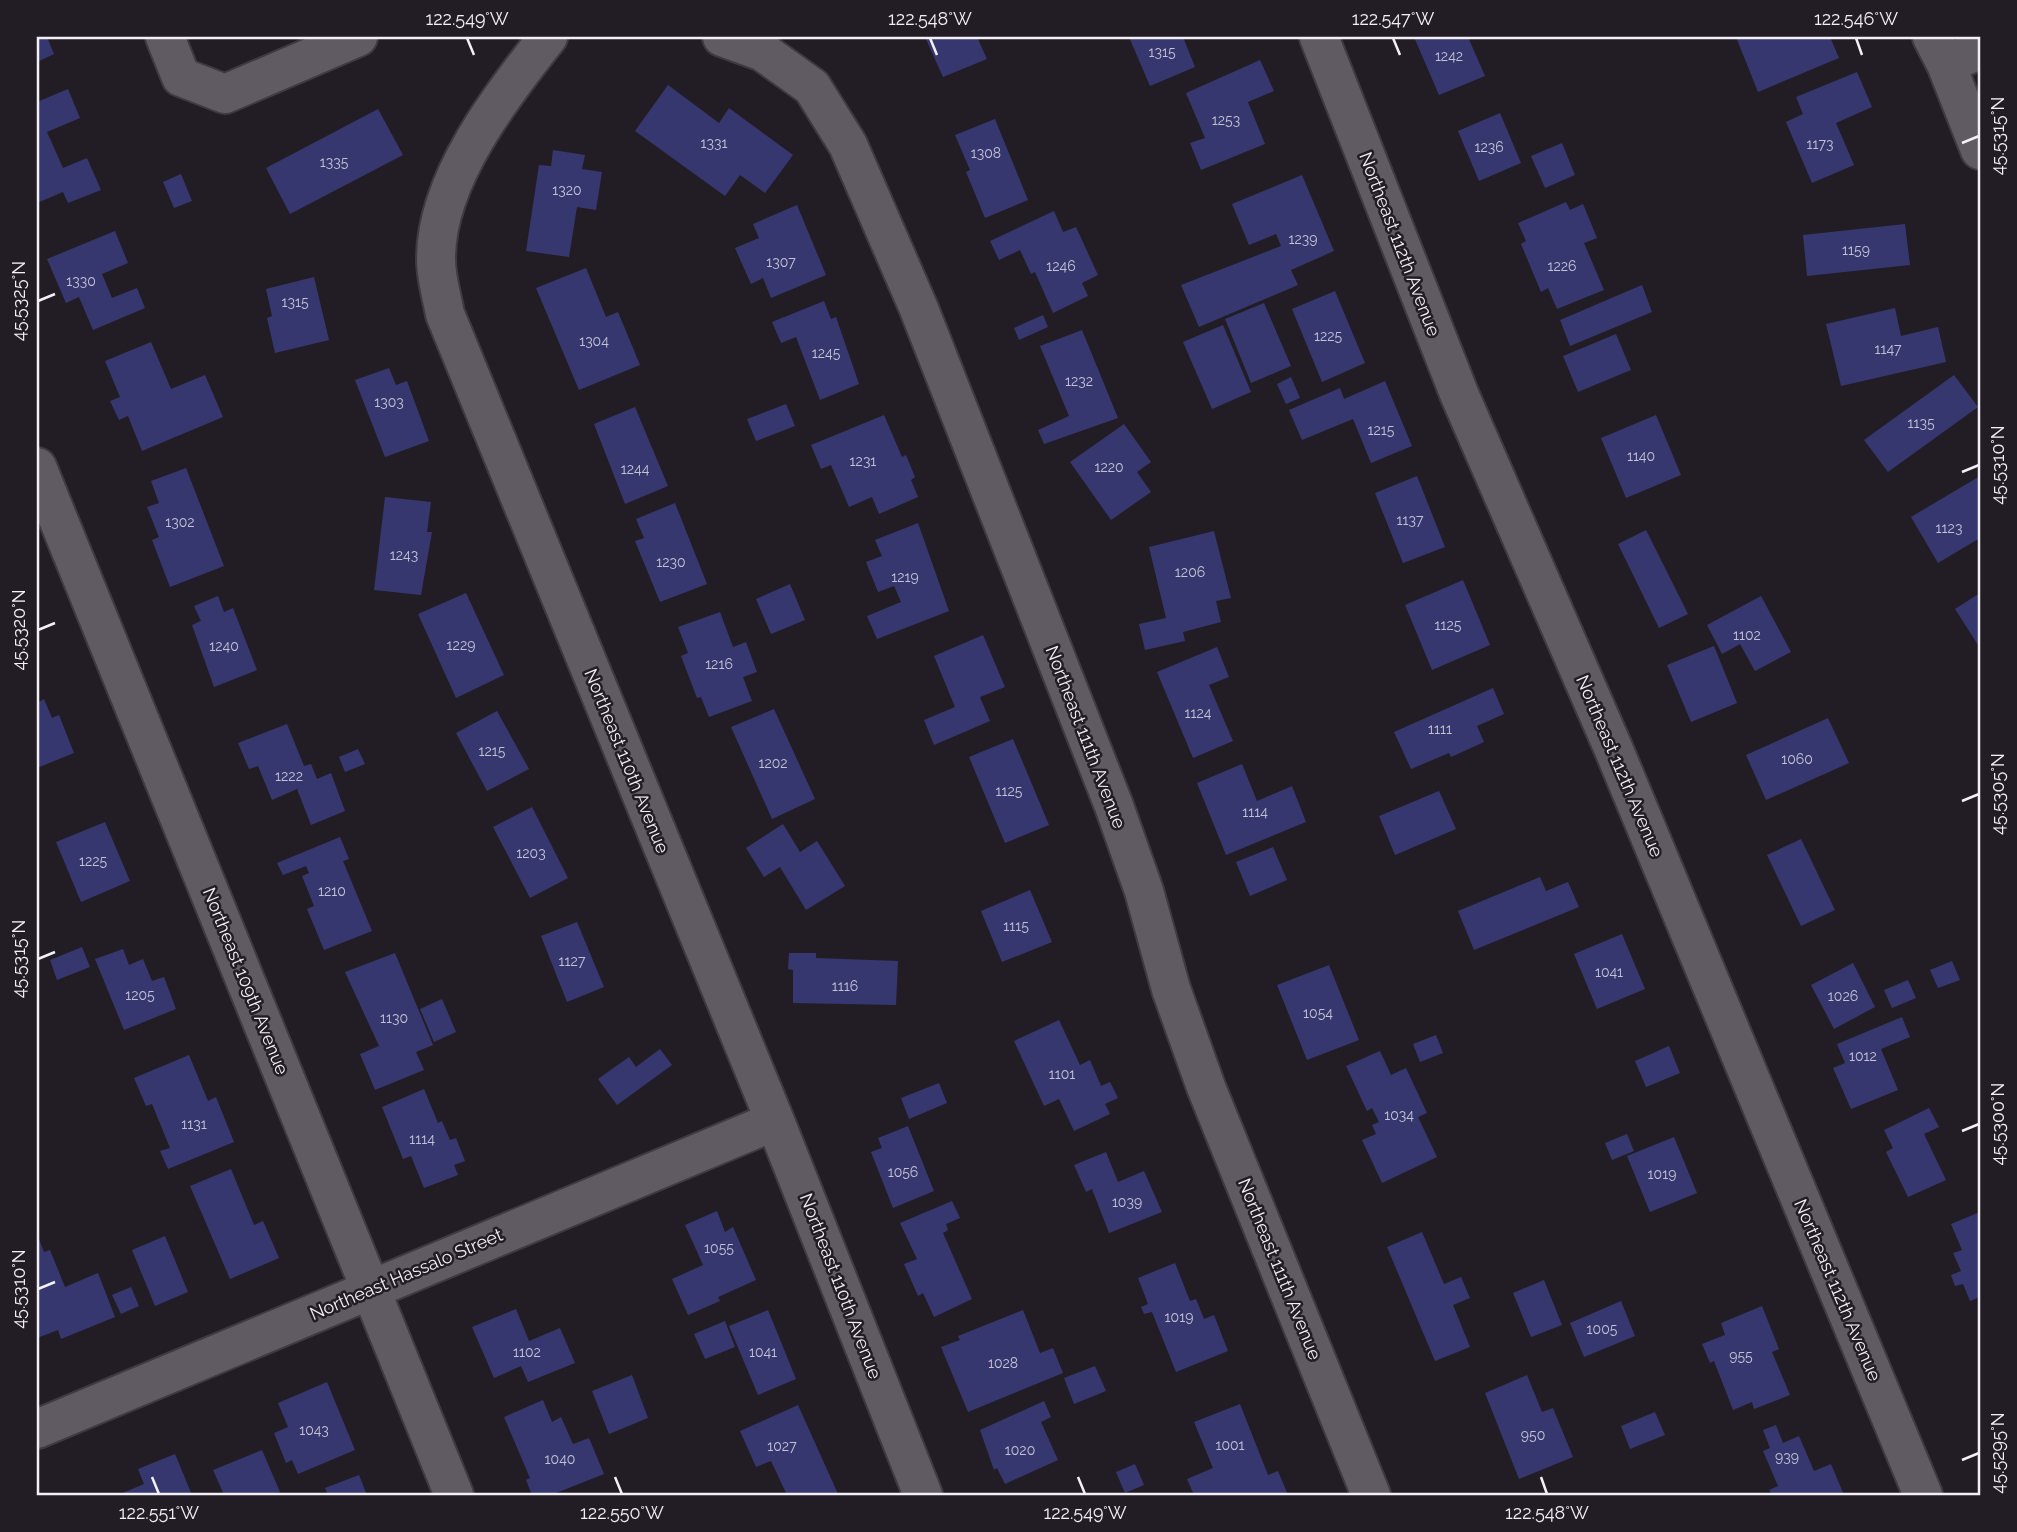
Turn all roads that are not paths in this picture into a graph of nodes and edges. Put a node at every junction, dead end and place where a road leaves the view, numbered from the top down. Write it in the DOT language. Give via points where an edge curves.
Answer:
graph roads {
  1 [pos="165,37"];
  2 [pos="358,37"];
  3 [pos="548,37"];
  4 [pos="722,37"];
  5 [pos="1319,37"];
  6 [pos="1953,50"];
  7 [pos="1980,150"];
  8 [pos="37,467"];
  9 [pos="775,1121"];
  10 [pos="371,1288"];
  11 [pos="37,1429"];
  12 [pos="454,1495"];
  13 [pos="923,1495"];
  14 [pos="1371,1495"];
  15 [pos="1923,1495"];
  1 -- 2 [label="street" via="181,77 225,94"];
  3 -- 9 [label="street, Northeast 110th Avenue" via="475,138 445,202 436,261 445,314"];
  4 -- 14 [label="street, Northeast 111th Avenue" via="763,52 812,87 848,145 919,309 1114,806 1206,1087"];
  5 -- 15 [label="street, Northeast 112th Avenue" via="1460,396 1614,750"];
  6 -- 7 [label="street"];
  8 -- 10 [label="street, Northeast 109th Avenue"];
  9 -- 10 [label="street, Northeast Hassalo Street"];
  9 -- 13 [label="street, Northeast 110th Avenue"];
  10 -- 11 [label="street, Northeast Hassalo Street"];
  10 -- 12 [label="street, Northeast 109th Avenue"];
}
